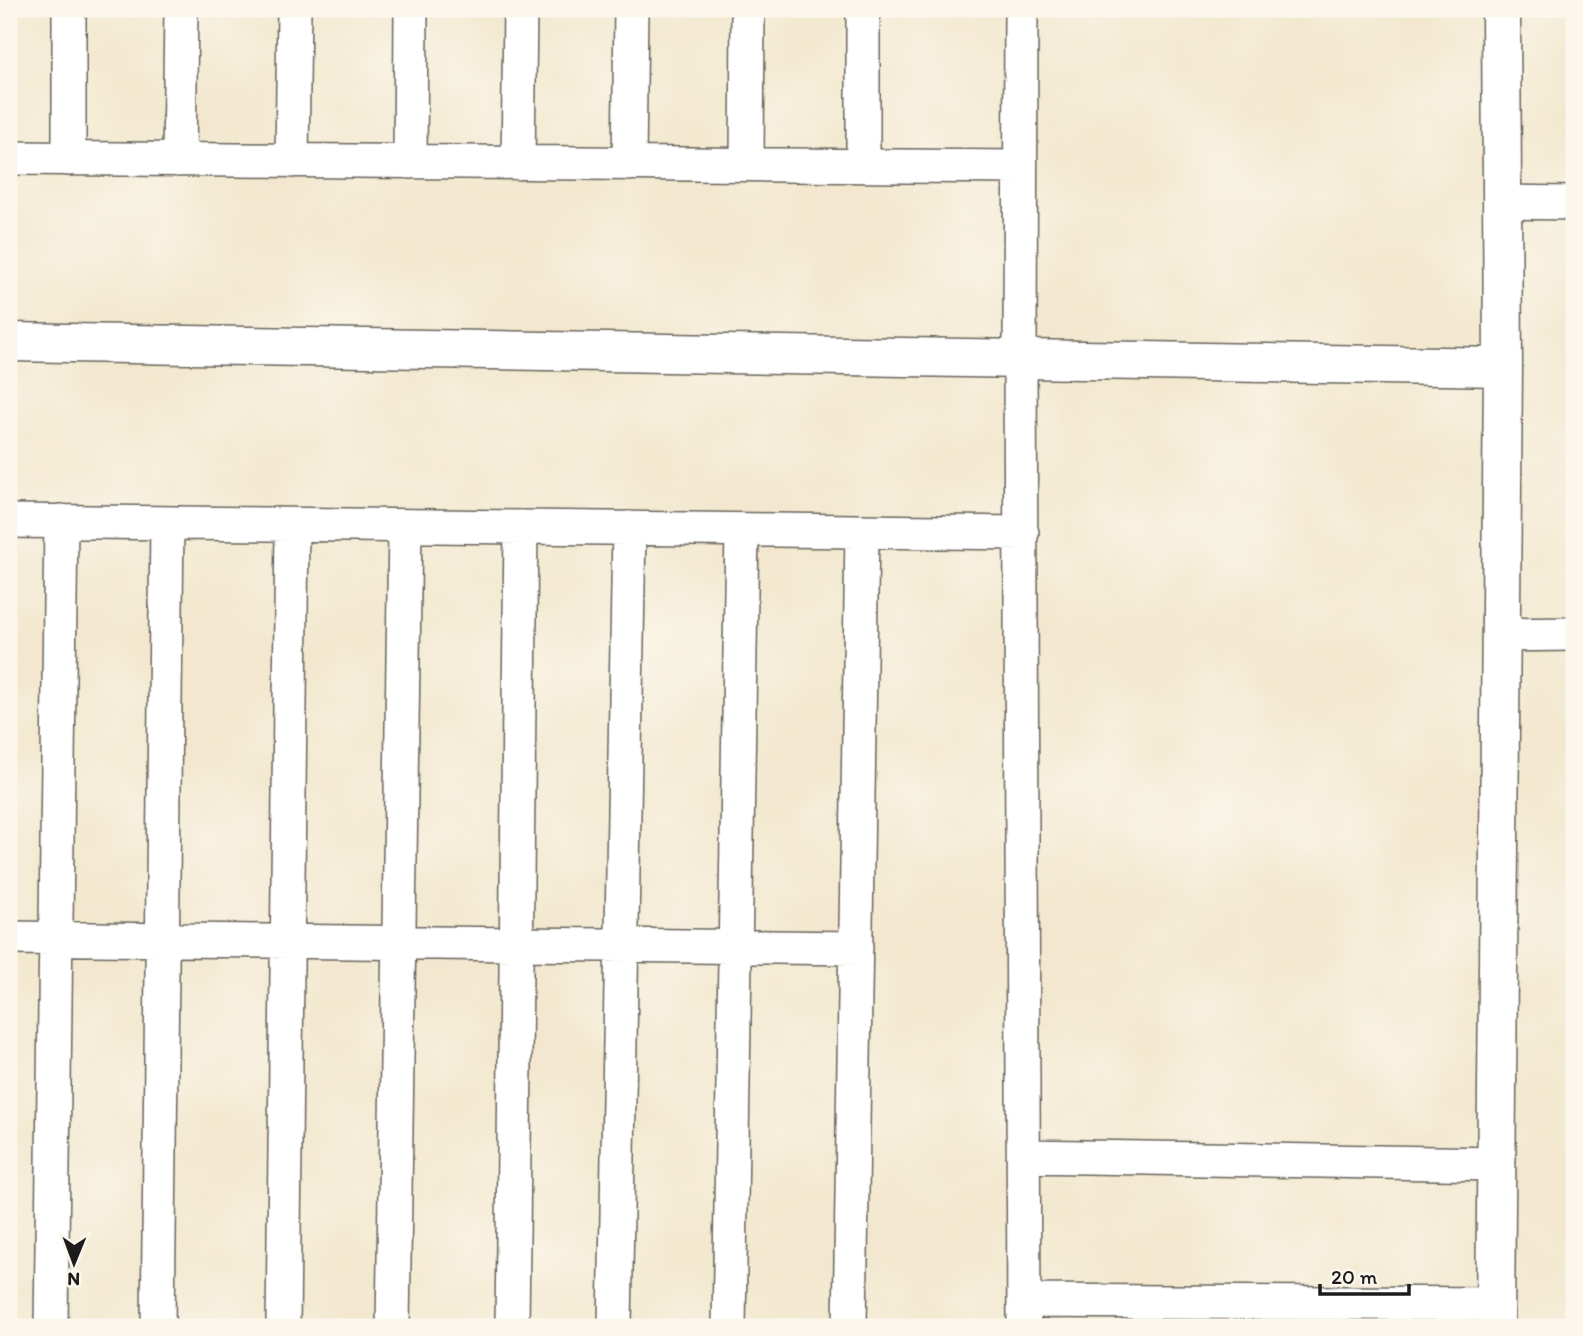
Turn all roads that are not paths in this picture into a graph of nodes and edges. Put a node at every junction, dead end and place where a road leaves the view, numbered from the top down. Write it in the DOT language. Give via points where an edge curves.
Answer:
graph roads {
  1 [pos="69,9"];
  2 [pos="181,9"];
  3 [pos="294,9"];
  4 [pos="411,9"];
  5 [pos="520,9"];
  6 [pos="631,9"];
  7 [pos="748,9"];
  8 [pos="863,9"];
  9 [pos="1021,9"];
  10 [pos="1501,9"];
  11 [pos="9,158"];
  12 [pos="69,159"];
  13 [pos="179,160"];
  14 [pos="292,161"];
  15 [pos="410,162"];
  16 [pos="518,163"];
  17 [pos="629,164"];
  18 [pos="747,164"];
  19 [pos="863,165"];
  20 [pos="1020,167"];
  21 [pos="1502,202"];
  22 [pos="1574,203"];
  23 [pos="9,342"];
  24 [pos="1020,359"];
  25 [pos="1503,367"];
  26 [pos="9,521"];
  27 [pos="61,522"];
  28 [pos="167,523"];
  29 [pos="292,524"];
  30 [pos="405,526"];
  31 [pos="521,527"];
  32 [pos="629,528"];
  33 [pos="742,530"];
  34 [pos="862,531"];
  35 [pos="1022,533"];
  36 [pos="1574,634"];
  37 [pos="1501,635"];
  38 [pos="9,938"];
  39 [pos="56,939"];
  40 [pos="163,940"];
  41 [pos="288,941"];
  42 [pos="399,943"];
  43 [pos="516,944"];
  44 [pos="622,945"];
  45 [pos="736,946"];
  46 [pos="856,948"];
  47 [pos="1025,1156"];
  48 [pos="1496,1164"];
  49 [pos="1024,1314"];
  50 [pos="1495,1316"];
  51 [pos="51,1327"];
  52 [pos="158,1327"];
  53 [pos="283,1327"];
  54 [pos="393,1327"];
  55 [pos="512,1327"];
  56 [pos="615,1327"];
  57 [pos="729,1327"];
  58 [pos="850,1327"];
  1 -- 12 [label="street"];
  2 -- 13 [label="street"];
  3 -- 14 [label="street"];
  4 -- 15 [label="street"];
  5 -- 16 [label="street"];
  6 -- 17 [label="street"];
  7 -- 18 [label="street"];
  8 -- 19 [label="street"];
  9 -- 20 [label="street"];
  10 -- 21 [label="street"];
  11 -- 12 [label="street"];
  12 -- 13 [label="street"];
  13 -- 14 [label="street"];
  14 -- 15 [label="street"];
  15 -- 16 [label="street"];
  16 -- 17 [label="street"];
  17 -- 18 [label="street"];
  18 -- 19 [label="street"];
  19 -- 20 [label="street"];
  20 -- 24 [label="street"];
  21 -- 22 [label="street"];
  21 -- 25 [label="street"];
  23 -- 24 [label="street"];
  24 -- 25 [label="street"];
  24 -- 35 [label="street"];
  25 -- 37 [label="street"];
  26 -- 27 [label="street"];
  27 -- 28 [label="street"];
  27 -- 39 [label="street"];
  28 -- 29 [label="street"];
  28 -- 40 [label="street"];
  29 -- 30 [label="street"];
  29 -- 41 [label="street"];
  30 -- 31 [label="street"];
  30 -- 42 [label="street"];
  31 -- 32 [label="street"];
  31 -- 43 [label="street"];
  32 -- 33 [label="street"];
  32 -- 44 [label="street"];
  33 -- 34 [label="street"];
  33 -- 45 [label="street"];
  34 -- 35 [label="street"];
  34 -- 46 [label="street"];
  35 -- 47 [label="street"];
  36 -- 37 [label="street"];
  37 -- 48 [label="street"];
  38 -- 39 [label="street"];
  39 -- 40 [label="street"];
  39 -- 51 [label="street"];
  40 -- 41 [label="street"];
  40 -- 52 [label="street"];
  41 -- 42 [label="street"];
  41 -- 53 [label="street"];
  42 -- 43 [label="street"];
  42 -- 54 [label="street"];
  43 -- 44 [label="street"];
  43 -- 55 [label="street"];
  44 -- 45 [label="street"];
  44 -- 56 [label="street"];
  45 -- 46 [label="street"];
  45 -- 57 [label="street"];
  46 -- 58 [label="street"];
  47 -- 48 [label="street"];
  47 -- 49 [label="street"];
  48 -- 50 [label="street"];
  49 -- 50 [label="street"];
}
